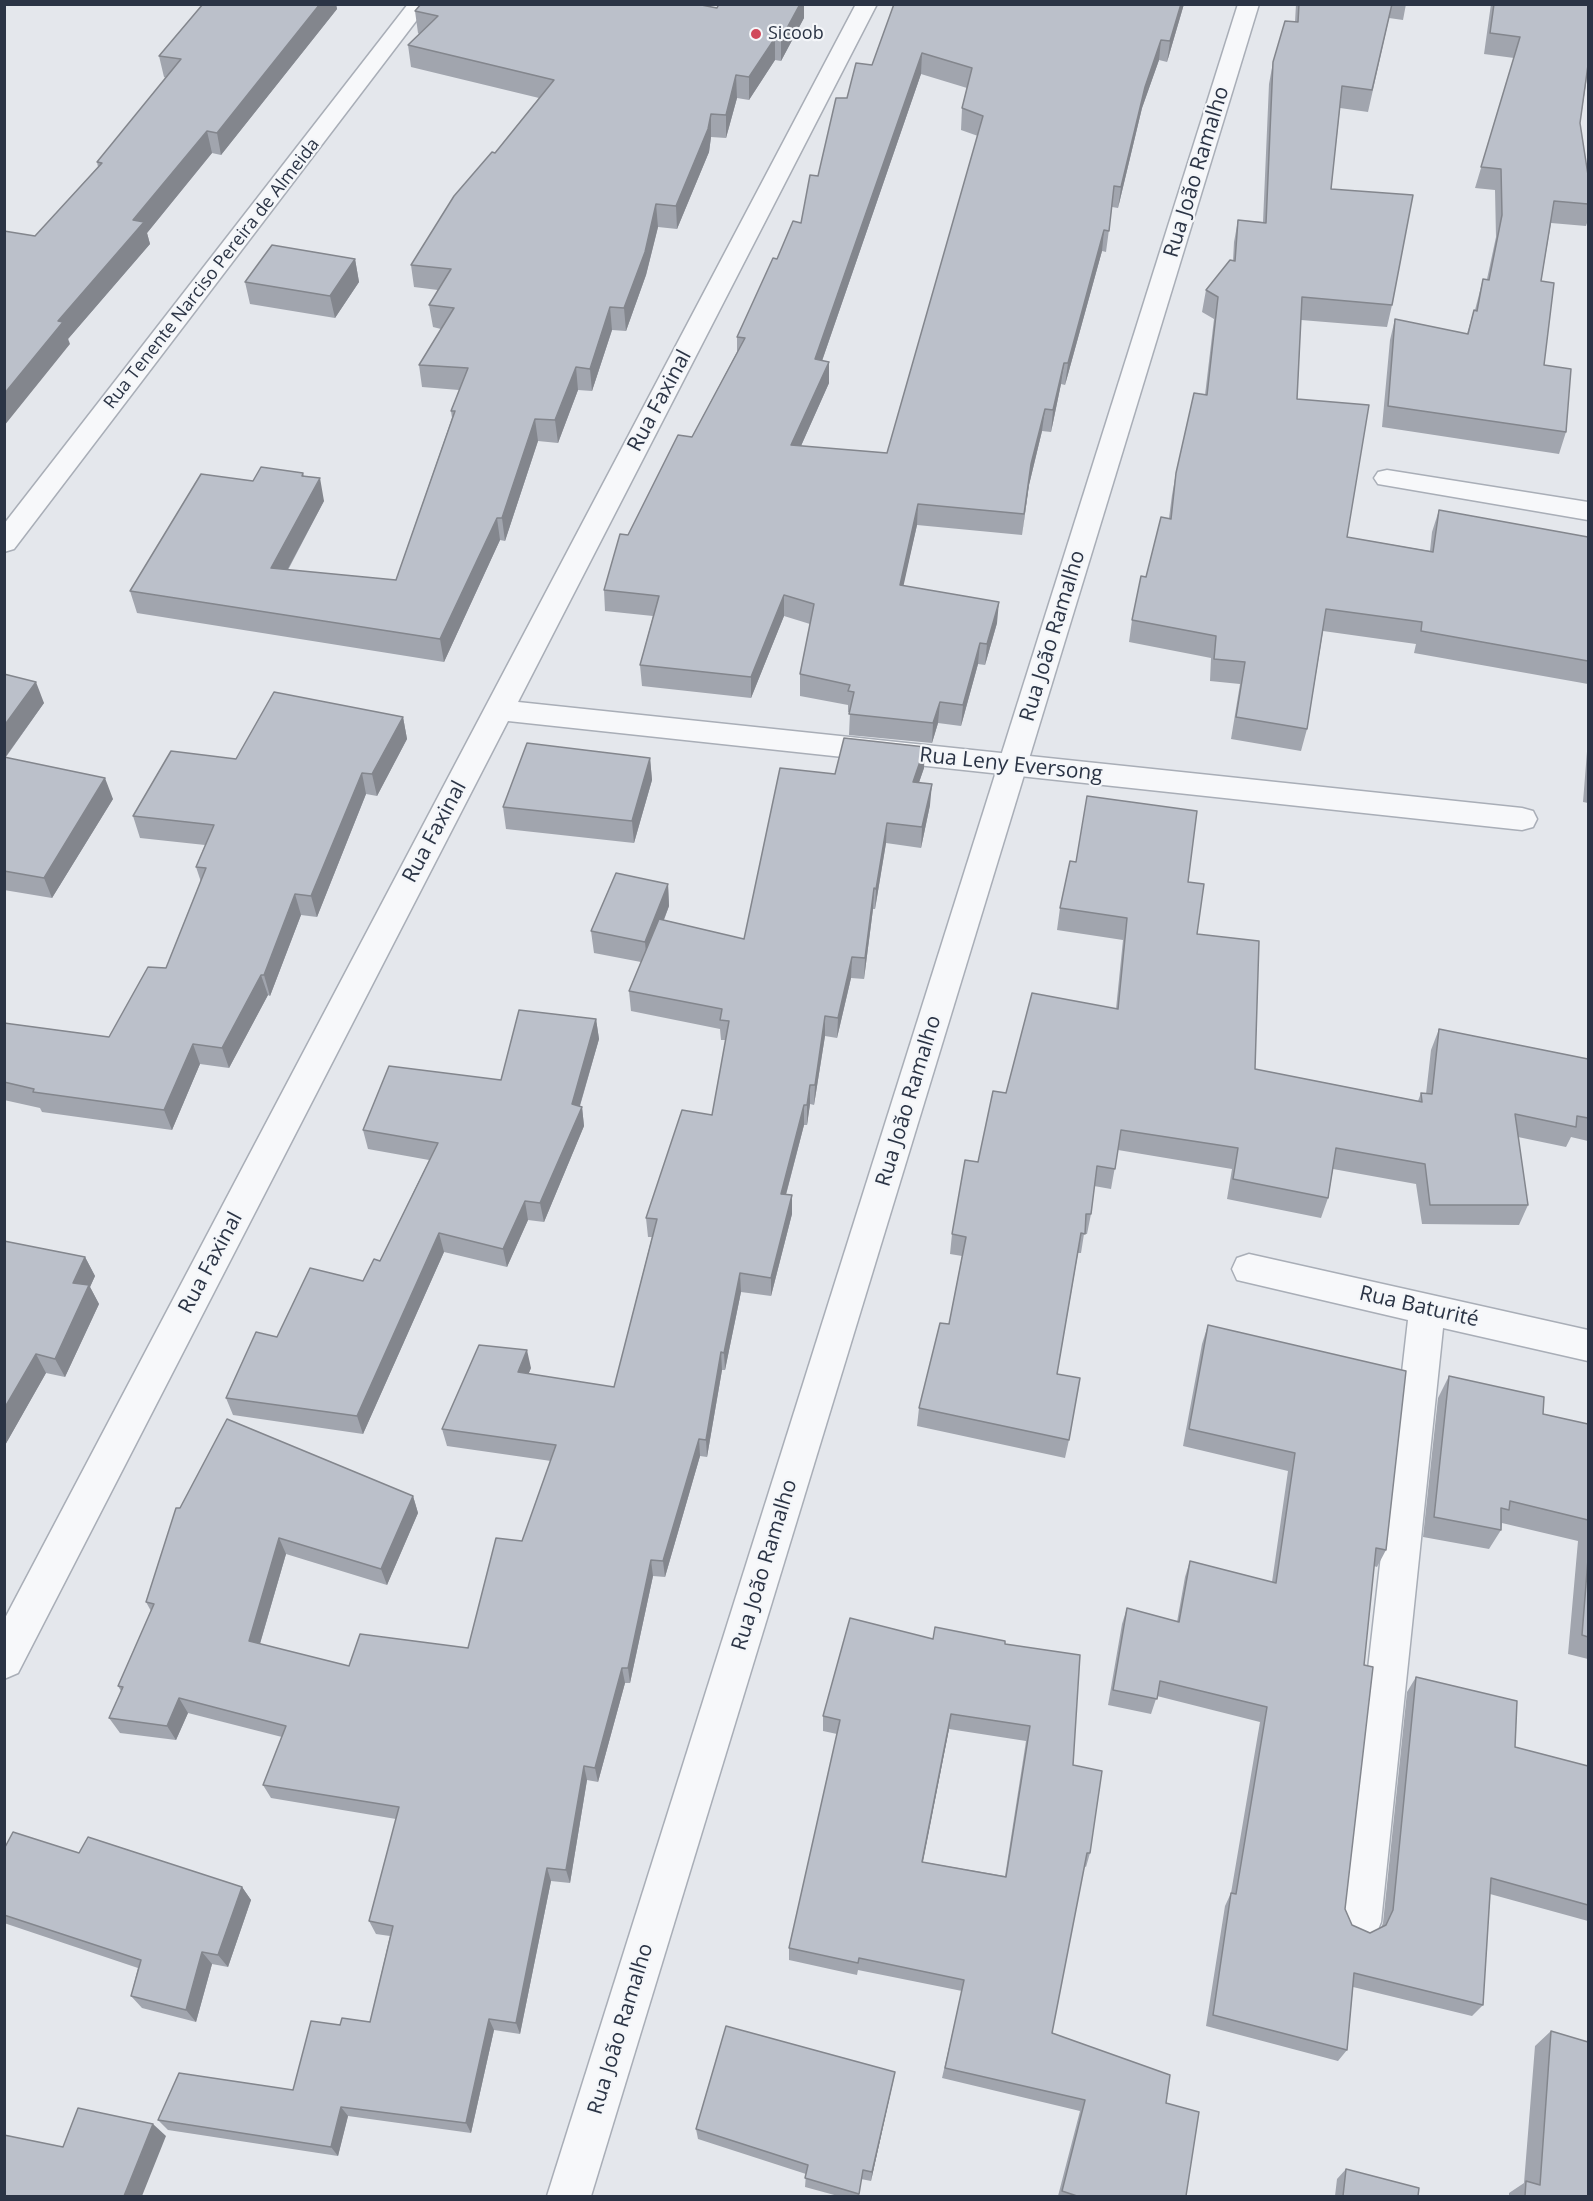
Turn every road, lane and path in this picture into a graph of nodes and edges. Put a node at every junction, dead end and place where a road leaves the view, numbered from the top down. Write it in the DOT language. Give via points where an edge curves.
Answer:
graph roads {
  1 [pos="419,4"];
  2 [pos="867,4"];
  3 [pos="1249,4"];
  4 [pos="1387,478"];
  5 [pos="1588,511"];
  6 [pos="4,543"];
  7 [pos="499,710"];
  8 [pos="1014,765"];
  9 [pos="1522,819"];
  10 [pos="1249,1269"];
  11 [pos="1427,1309"];
  12 [pos="1588,1345"];
  13 [pos="4,1660"];
  14 [pos="1360,1922"];
  15 [pos="569,2196"];
  1 -- 6 [label="street, Rua Tenente Narciso Pereira de Almeida"];
  2 -- 7 [label="street, Rua Faxinal"];
  3 -- 8 [label="street, Rua João Ramalho"];
  4 -- 5 [label="street"];
  7 -- 8 [label="street, Rua Leny Eversong"];
  7 -- 13 [label="street, Rua Faxinal"];
  8 -- 9 [label="street, Rua Leny Eversong"];
  8 -- 15 [label="street, Rua João Ramalho"];
  10 -- 11 [label="street, Rua Baturité"];
  11 -- 12 [label="street, Rua Baturité"];
  11 -- 14 [label="street"];
}
